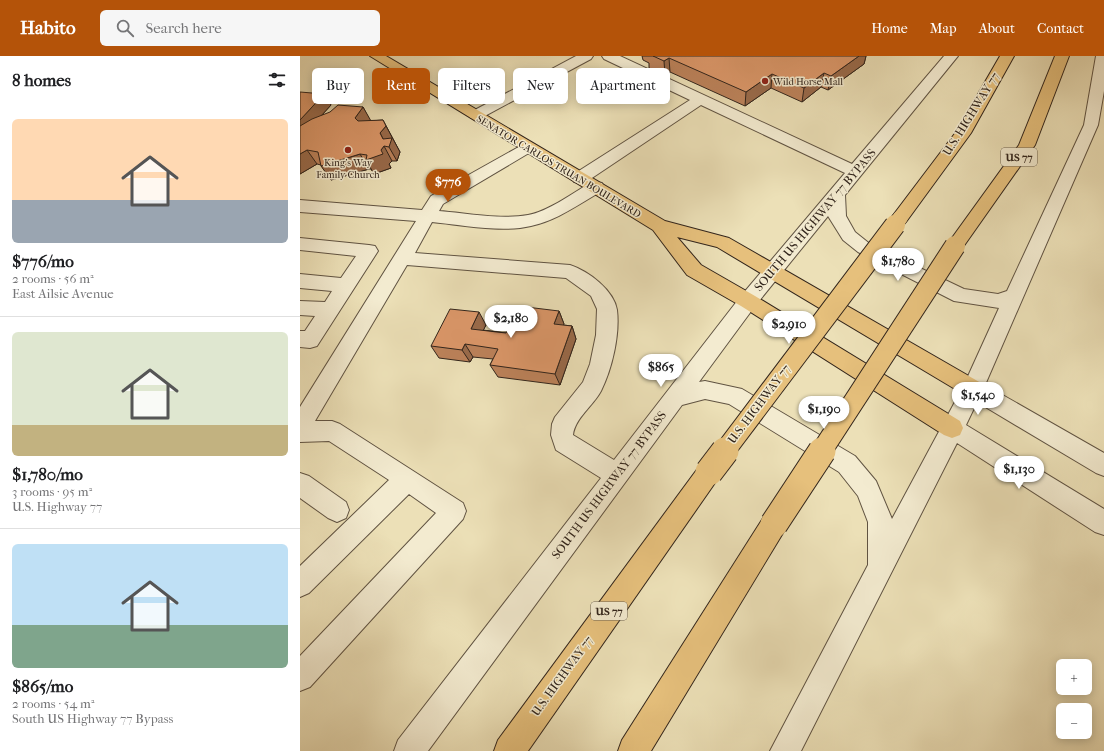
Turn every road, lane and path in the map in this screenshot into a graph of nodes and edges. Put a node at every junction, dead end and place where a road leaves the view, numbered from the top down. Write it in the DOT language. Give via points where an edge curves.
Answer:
graph roads {
  1 [pos="377,56"];
  2 [pos="586,56"];
  3 [pos="609,56"];
  4 [pos="951,56"];
  5 [pos="1007,56"];
  6 [pos="1062,56"];
  7 [pos="1103,56"];
  8 [pos="701,99"];
  9 [pos="476,115"];
  10 [pos="529,148"];
  11 [pos="855,172"];
  12 [pos="580,178"];
  13 [pos="596,188"];
  14 [pos="837,192"];
  15 [pos="300,206"];
  16 [pos="427,216"];
  17 [pos="659,226"];
  18 [pos="300,244"];
  19 [pos="402,258"];
  20 [pos="773,270"];
  21 [pos="300,281"];
  22 [pos="346,285"];
  23 [pos="1014,296"];
  24 [pos="748,301"];
  25 [pos="300,308"];
  26 [pos="330,310"];
  27 [pos="300,339"];
  28 [pos="973,389"];
  29 [pos="675,398"];
  30 [pos="300,427"];
  31 [pos="952,428"];
  32 [pos="300,432"];
  33 [pos="1104,465"];
  34 [pos="617,475"];
  35 [pos="406,479"];
  36 [pos="300,484"];
  37 [pos="337,510"];
  38 [pos="1104,523"];
  39 [pos="880,568"];
  40 [pos="300,584"];
  41 [pos="300,677"];
  42 [pos="409,751"];
  43 [pos="508,751"];
  44 [pos="632,751"];
  45 [pos="784,751"];
  1 -- 9 [label="main road, SENATOR CARLOS TRUAN BOULEVARD"];
  2 -- 9 [label="street"];
  3 -- 8 [label="street"];
  4 -- 11 [label="street, SOUTH US HIGHWAY 77 BYPASS"];
  5 -- 43 [label="main road, U.S. HIGHWAY 77 / US 77, bridge" via="963,132 709,472"];
  6 -- 44 [label="main road, US 77, bridge" via="1027,145 955,246 774,524"];
  7 -- 23 [label="street" via="1091,125"];
  8 -- 11 [label="street"];
  8 -- 12 [label="street"];
  9 -- 10 [label="main road, SENATOR CARLOS TRUAN BOULEVARD"];
  10 -- 12 [label="main road, SENATOR CARLOS TRUAN BOULEVARD"];
  10 -- 16 [label="street" via="437,200"];
  11 -- 14 [label="street, SOUTH US HIGHWAY 77 BYPASS"];
  12 -- 13 [label="main road, SENATOR CARLOS TRUAN BOULEVARD"];
  13 -- 16 [label="street" via="547,215 530,221 502,222"];
  13 -- 17 [label="main road, SENATOR CARLOS TRUAN BOULEVARD"];
  14 -- 20 [label="street, SOUTH US HIGHWAY 77 BYPASS"];
  14 -- 23 [label="street" via="838,216 850,236 864,248 961,296 998,301"];
  15 -- 16 [label="street"];
  16 -- 19 [label="street"];
  17 -- 20 [label="main road, SENATOR CARLOS TRUAN BOULEVARD" via="723,242"];
  17 -- 24 [label="main road, SENATOR CARLOS TRUAN BOULEVARD" via="694,270"];
  18 -- 22 [label="street" via="369,251"];
  19 -- 30 [label="street"];
  19 -- 34 [label="street" via="570,272 598,291 607,309 606,335 600,364 592,387 563,424 562,435 564,443"];
  20 -- 24 [label="street, SOUTH US HIGHWAY 77 BYPASS"];
  20 -- 28 [label="main road, SENATOR CARLOS TRUAN BOULEVARD"];
  21 -- 22 [label="street"];
  22 -- 26 [label="street"];
  23 -- 28 [label="street"];
  24 -- 29 [label="street, SOUTH US HIGHWAY 77 BYPASS"];
  24 -- 31 [label="main road, SENATOR CARLOS TRUAN BOULEVARD"];
  25 -- 26 [label="street"];
  26 -- 27 [label="street" via="310,340"];
  28 -- 31 [label="street"];
  28 -- 33 [label="street, SENATOR CARLOS TRUAN BOULEVARD"];
  29 -- 34 [label="street, SOUTH US HIGHWAY 77 BYPASS"];
  29 -- 39 [label="street" via="705,390 734,396 846,464 867,489 881,522"];
  31 -- 38 [label="street, SENATOR CARLOS TRUAN BOULEVARD"];
  31 -- 39 [label="street"];
  32 -- 35 [label="street" via="332,431"];
  34 -- 42 [label="street, SOUTH US HIGHWAY 77 BYPASS"];
  35 -- 40 [label="street"];
  35 -- 41 [label="street" via="454,511"];
  36 -- 37 [label="street"];
  39 -- 45 [label="street"];
}
